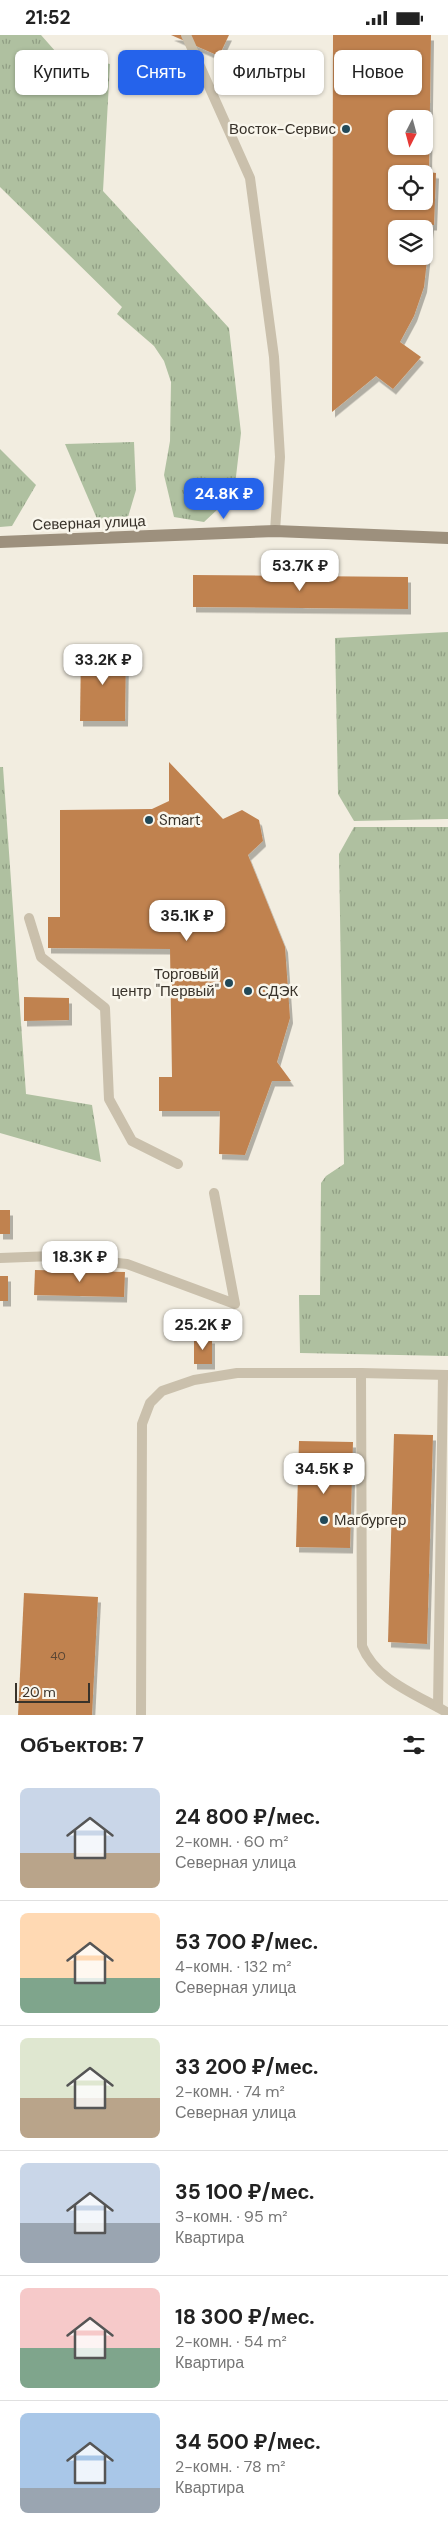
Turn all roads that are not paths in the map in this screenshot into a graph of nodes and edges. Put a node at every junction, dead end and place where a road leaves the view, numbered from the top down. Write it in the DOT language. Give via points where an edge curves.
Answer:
graph roads {
  1 [pos="186,35"];
  2 [pos="275,531"];
  3 [pos="448,538"];
  4 [pos="0,542"];
  5 [pos="29,918"];
  6 [pos="178,1164"];
  7 [pos="214,1193"];
  8 [pos="0,1258"];
  9 [pos="361,1373"];
  10 [pos="446,1375"];
  11 [pos="438,1707"];
  12 [pos="448,1713"];
  13 [pos="142,1715"];
  1 -- 2 [label="lane" via="250,177 274,357 280,457"];
  2 -- 3 [label="main road, Северная улица"];
  2 -- 4 [label="main road, Северная улица"];
  5 -- 6 [label="lane" via="41,957 105,1007 109,1099 132,1141"];
  7 -- 8 [label="lane" via="235,1303 127,1264 53,1256"];
  9 -- 10 [label="lane"];
  9 -- 11 [label="lane" via="362,1646 374,1669"];
  9 -- 13 [label="lane" via="237,1373 178,1385 162,1391 150,1403 142,1424"];
  10 -- 11 [label="lane"];
  11 -- 12 [label="lane"];
}
